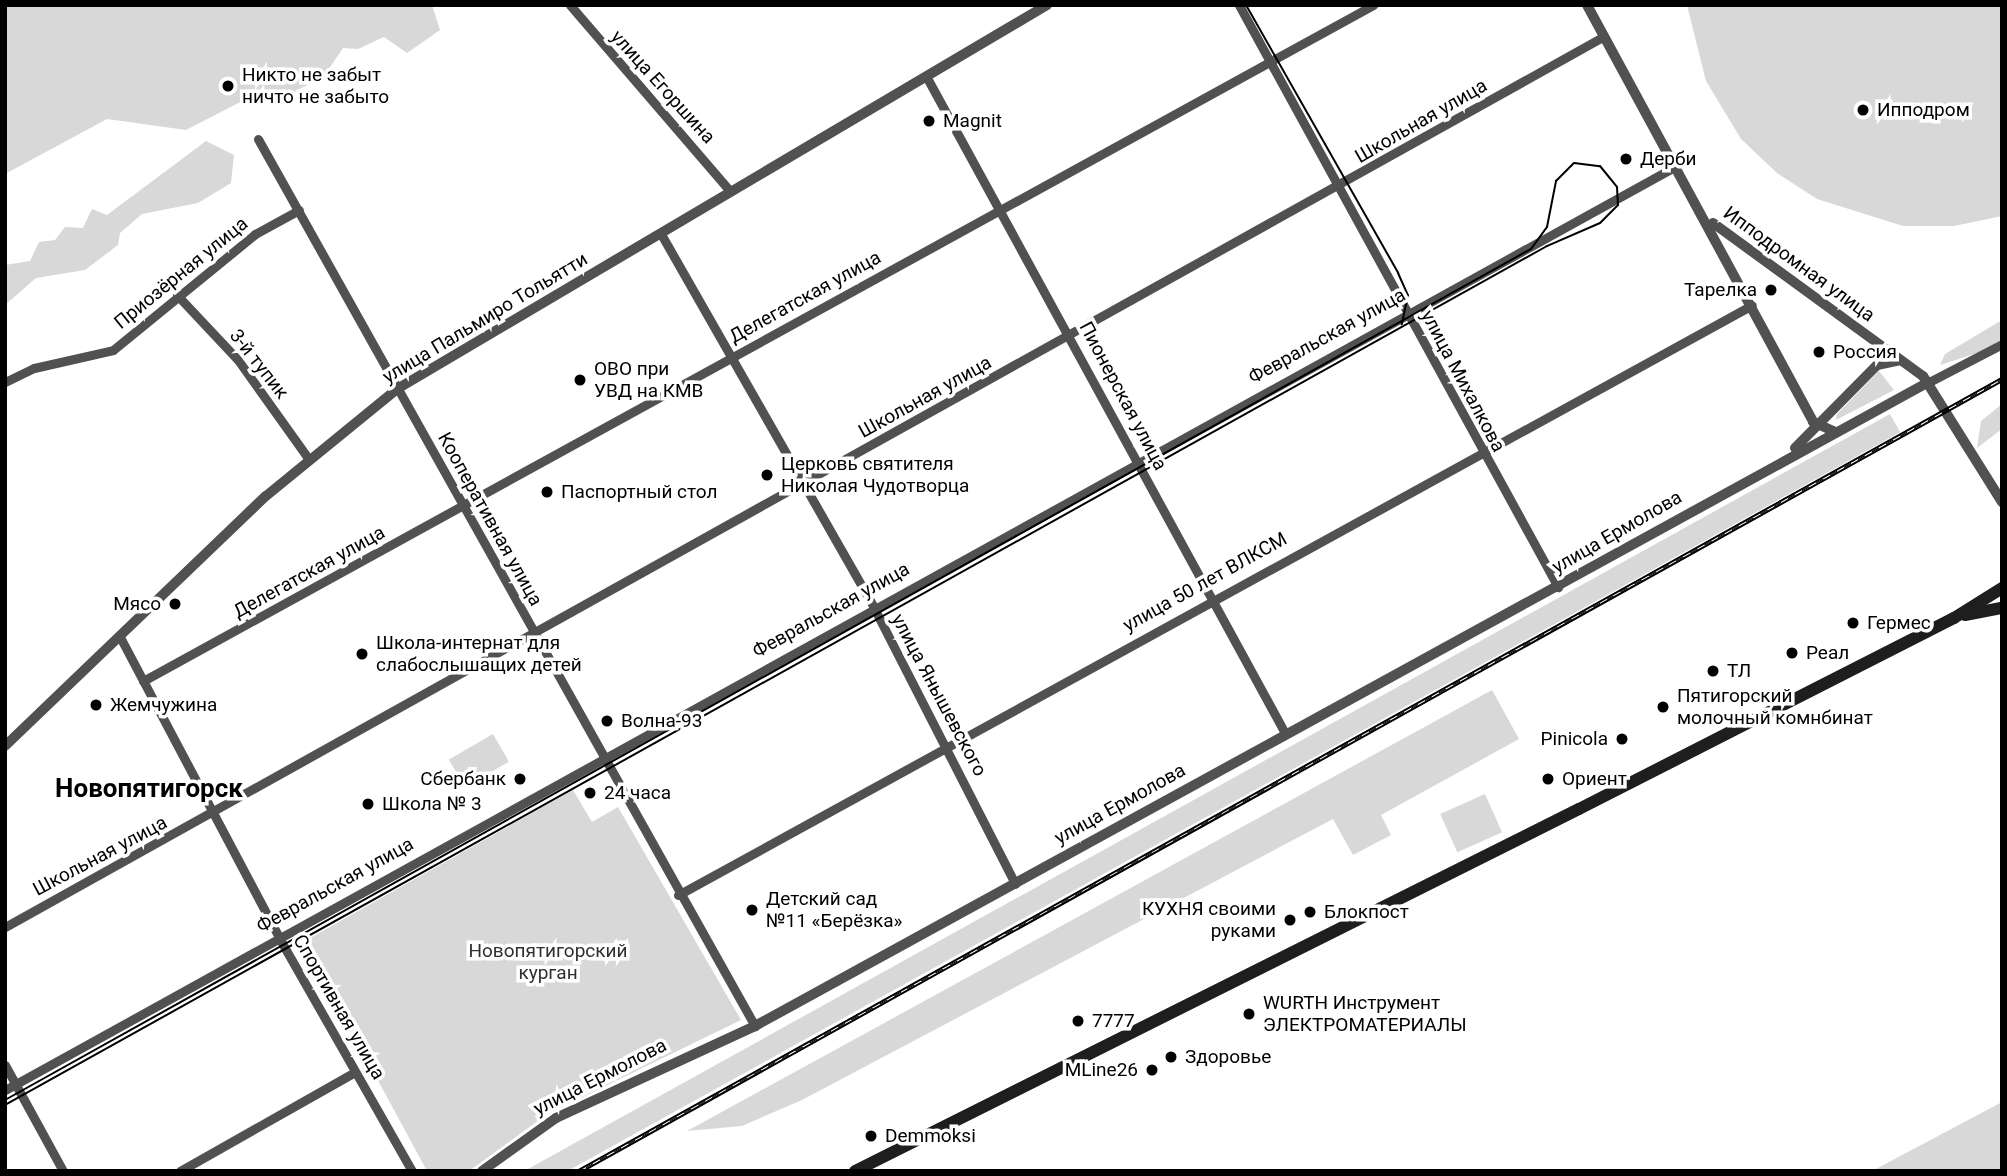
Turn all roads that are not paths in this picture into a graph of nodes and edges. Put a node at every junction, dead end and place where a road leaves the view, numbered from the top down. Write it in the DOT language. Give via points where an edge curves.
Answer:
graph roads {
  1 [pos="570,5"];
  2 [pos="1047,5"];
  3 [pos="1239,5"];
  4 [pos="1373,5"];
  5 [pos="1587,5"];
  6 [pos="1604,37"];
  7 [pos="1270,64"];
  8 [pos="926,76"];
  9 [pos="258,139"];
  10 [pos="1676,166"];
  11 [pos="1339,187"];
  12 [pos="730,191"];
  13 [pos="1003,209"];
  14 [pos="299,210"];
  15 [pos="1705,216"];
  16 [pos="661,234"];
  17 [pos="177,295"];
  18 [pos="1752,306"];
  19 [pos="1407,312"];
  20 [pos="1071,336"];
  21 [pos="2002,344"];
  22 [pos="730,357"];
  23 [pos="1900,360"];
  24 [pos="5,382"];
  25 [pos="1929,382"];
  26 [pos="397,389"];
  27 [pos="1819,428"];
  28 [pos="1835,432"];
  29 [pos="1480,450"];
  30 [pos="308,458"];
  31 [pos="1138,460"];
  32 [pos="1774,464"];
  33 [pos="803,485"];
  34 [pos="2002,502"];
  35 [pos="463,506"];
  36 [pos="1558,587"];
  37 [pos="2002,588"];
  38 [pos="1213,599"];
  39 [pos="873,606"];
  40 [pos="2002,608"];
  41 [pos="1954,618"];
  42 [pos="533,634"];
  43 [pos="120,637"];
  44 [pos="143,681"];
  45 [pos="1285,733"];
  46 [pos="946,743"];
  47 [pos="5,747"];
  48 [pos="600,759"];
  49 [pos="214,814"];
  50 [pos="1015,884"];
  51 [pos="678,895"];
  52 [pos="5,927"];
  53 [pos="278,936"];
  54 [pos="755,1026"];
  55 [pos="5,1065"];
  56 [pos="355,1072"];
  57 [pos="16,1084"];
  58 [pos="5,1090"];
  59 [pos="63,1171"];
  60 [pos="180,1171"];
  61 [pos="412,1171"];
  62 [pos="482,1171"];
  63 [pos="855,1171"];
  1 -- 12 [label="street, улица Егоршина"];
  2 -- 8 [label="street, улица Пальмиро Тольятти"];
  3 -- 7 [label="street, улица Михалкова"];
  4 -- 7 [label="street, Делегатская улица"];
  5 -- 6 [label="street, Ипподромная улица"];
  6 -- 10 [label="street, Ипподромная улица"];
  6 -- 11 [label="street, Школьная улица"];
  7 -- 11 [label="street, улица Михалкова"];
  7 -- 13 [label="street, Делегатская улица"];
  8 -- 12 [label="street, улица Пальмиро Тольятти"];
  8 -- 13 [label="street, Пионерская улица"];
  9 -- 14 [label="street, Кооперативная улица"];
  10 -- 15 [label="street, Ипподромная улица"];
  10 -- 19 [label="street, Февральская улица"];
  11 -- 19 [label="street, улица Михалкова"];
  11 -- 20 [label="street, Школьная улица"];
  12 -- 16 [label="street, улица Пальмиро Тольятти"];
  13 -- 20 [label="street, Пионерская улица"];
  13 -- 22 [label="street, Делегатская улица"];
  14 -- 17 [label="street, Приозёрная улица" via="256,234"];
  14 -- 26 [label="street, Кооперативная улица"];
  15 -- 18 [label="street, Ипподромная улица"];
  15 -- 23 [label="street, Ипподромная улица"];
  16 -- 22 [label="street, улица Янышевского"];
  16 -- 26 [label="street, улица Пальмиро Тольятти"];
  17 -- 24 [label="street, Приозёрная улица" via="113,351 34,368"];
  17 -- 30 [label="street, 3-й тупик" via="237,360"];
  18 -- 27 [label="street, Ипподромная улица"];
  18 -- 29 [label="street, улица 50 лет ВЛКСМ"];
  19 -- 29 [label="street, улица Михалкова"];
  19 -- 31 [label="street, Февральская улица"];
  20 -- 31 [label="street, Пионерская улица"];
  20 -- 33 [label="street, Школьная улица"];
  21 -- 25 [label="street, улица Ермолова"];
  22 -- 33 [label="street, улица Янышевского"];
  22 -- 35 [label="street, Делегатская улица"];
  23 -- 25 [label="street, Ипподромная улица"];
  23 -- 27 [label="street, улица Ермолова" via="1877,365"];
  25 -- 28 [label="street, улица Ермолова"];
  25 -- 34 [label="street, Ипподромная улица"];
  26 -- 30 [label="street, улица Пальмиро Тольятти"];
  26 -- 35 [label="street, Кооперативная улица"];
  27 -- 28 [label="street"];
  27 -- 32 [label="street, улица Ермолова"];
  28 -- 32 [label="street, улица Ермолова"];
  29 -- 36 [label="street, улица Михалкова"];
  29 -- 38 [label="street, улица 50 лет ВЛКСМ"];
  30 -- 43 [label="street, улица Пальмиро Тольятти"];
  31 -- 38 [label="street, Пионерская улица"];
  31 -- 39 [label="street, Февральская улица"];
  32 -- 36 [label="street, улица Ермолова"];
  33 -- 39 [label="street, улица Янышевского"];
  33 -- 42 [label="street, Школьная улица"];
  35 -- 42 [label="street, Кооперативная улица"];
  35 -- 44 [label="street, Делегатская улица"];
  36 -- 45 [label="street, улица Ермолова"];
  37 -- 41 [label="main road"];
  38 -- 45 [label="street, Пионерская улица"];
  38 -- 46 [label="street, улица 50 лет ВЛКСМ"];
  39 -- 46 [label="street, улица Янышевского"];
  39 -- 48 [label="street, Февральская улица"];
  40 -- 41 [label="main road"];
  41 -- 63 [label="main road"];
  42 -- 48 [label="street, Кооперативная улица"];
  42 -- 49 [label="street, Школьная улица"];
  43 -- 44 [label="street, Спортивная улица"];
  43 -- 47 [label="street, улица Пальмиро Тольятти"];
  44 -- 49 [label="street, Спортивная улица"];
  45 -- 50 [label="street, улица Ермолова"];
  46 -- 50 [label="street, улица Янышевского"];
  46 -- 51 [label="street, улица 50 лет ВЛКСМ"];
  48 -- 51 [label="street, Кооперативная улица"];
  48 -- 53 [label="street, Февральская улица"];
  49 -- 52 [label="street, Школьная улица"];
  49 -- 53 [label="street, Спортивная улица"];
  50 -- 54 [label="street, улица Ермолова"];
  51 -- 54 [label="street, Кооперативная улица"];
  53 -- 56 [label="street, Спортивная улица"];
  53 -- 57 [label="street, Февральская улица"];
  54 -- 62 [label="street, улица Ермолова" via="556,1118"];
  55 -- 57 [label="street"];
  56 -- 60 [label="street"];
  56 -- 61 [label="street, Спортивная улица"];
  57 -- 58 [label="street, Февральская улица"];
  57 -- 59 [label="street"];
}
